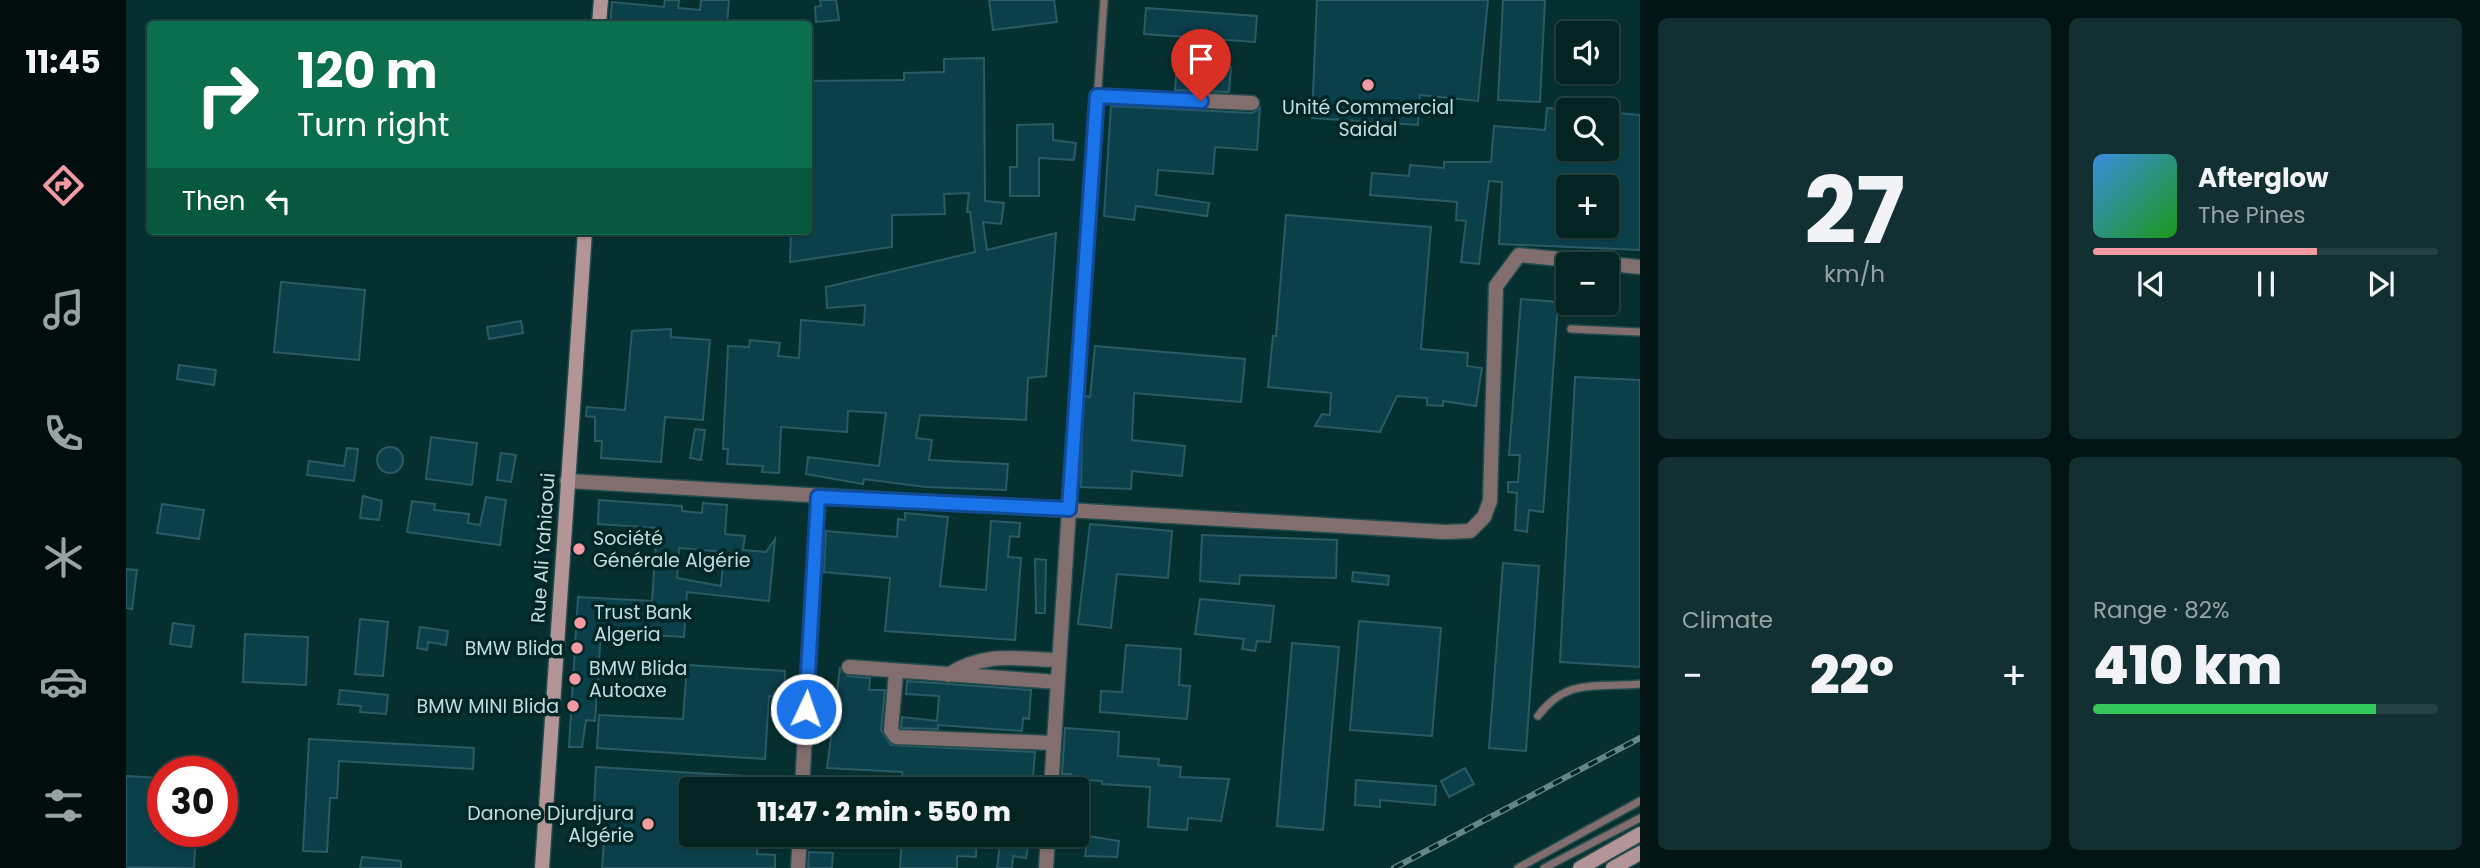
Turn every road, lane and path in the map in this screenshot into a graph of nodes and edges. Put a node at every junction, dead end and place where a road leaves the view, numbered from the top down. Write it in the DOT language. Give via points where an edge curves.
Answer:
graph roads {
  1 [pos="601,0"];
  2 [pos="1104,0"];
  3 [pos="599,21"];
  4 [pos="1097,96"];
  5 [pos="1252,103"];
  6 [pos="584,235"];
  7 [pos="1640,267"];
  8 [pos="1571,329"];
  9 [pos="1640,332"];
  10 [pos="567,481"];
  11 [pos="818,497"];
  12 [pos="1069,509"];
  13 [pos="1059,660"];
  14 [pos="849,667"];
  15 [pos="896,672"];
  16 [pos="948,675"];
  17 [pos="1058,682"];
  18 [pos="1640,684"];
  19 [pos="1538,716"];
  20 [pos="1054,743"];
  21 [pos="803,777"];
  22 [pos="1052,777"];
  23 [pos="1640,801"];
  24 [pos="1640,818"];
  25 [pos="1640,834"];
  26 [pos="799,847"];
  27 [pos="1047,847"];
  28 [pos="1640,853"];
  29 [pos="542,868"];
  30 [pos="798,868"];
  31 [pos="1046,868"];
  32 [pos="1518,868"];
  33 [pos="1544,868"];
  34 [pos="1580,868"];
  35 [pos="1613,868"];
  1 -- 3 [label="main road"];
  2 -- 4 [label="lane"];
  4 -- 5 [label="street"];
  4 -- 12 [label="lane"];
  6 -- 10 [label="main road, Rue Ali Yahiaoui"];
  7 -- 12 [label="street" via="1519,255 1496,286 1490,501 1484,517 1470,531"];
  8 -- 9 [label="lane"];
  10 -- 11 [label="street"];
  10 -- 29 [label="main road, Rue Ali Yahiaoui"];
  11 -- 12 [label="street"];
  11 -- 21 [label="street"];
  12 -- 13 [label="street"];
  13 -- 16 [label="street" via="986,658 968,662"];
  13 -- 17 [label="street"];
  14 -- 15 [label="street"];
  15 -- 16 [label="street"];
  15 -- 20 [label="street" via="891,730 896,737"];
  16 -- 17 [label="street"];
  17 -- 20 [label="street"];
  18 -- 19 [label="lane" via="1586,685 1550,700"];
  20 -- 22 [label="street"];
  23 -- 32 [label="lane"];
  24 -- 33 [label="lane"];
  25 -- 34 [label="main road"];
  26 -- 30 [label="street"];
  27 -- 31 [label="street"];
  28 -- 35 [label="main road"];
}
